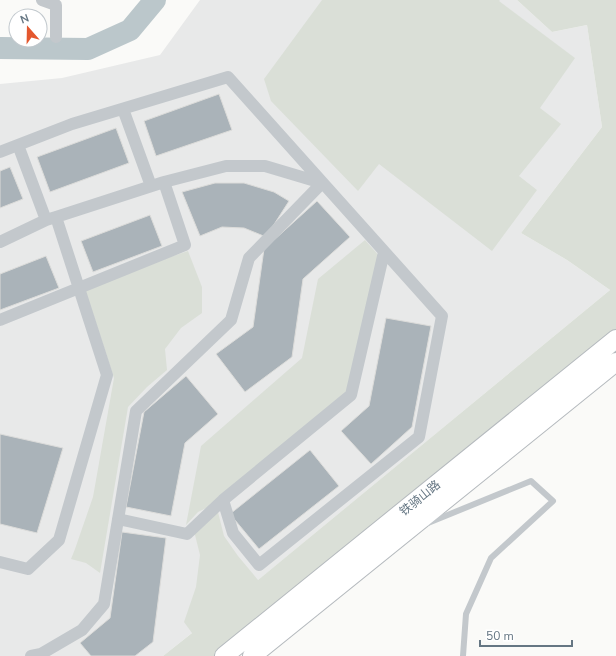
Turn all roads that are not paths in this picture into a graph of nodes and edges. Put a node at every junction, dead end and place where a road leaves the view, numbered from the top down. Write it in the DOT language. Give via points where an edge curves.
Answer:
graph roads {
  1 [pos="42,0"];
  2 [pos="56,38"];
  3 [pos="123,109"];
  4 [pos="18,145"];
  5 [pos="0,152"];
  6 [pos="164,182"];
  7 [pos="322,183"];
  8 [pos="151,186"];
  9 [pos="51,218"];
  10 [pos="0,242"];
  11 [pos="384,252"];
  12 [pos="79,288"];
  13 [pos="0,320"];
  14 [pos="616,339"];
  15 [pos="616,362"];
  16 [pos="223,500"];
  17 [pos="118,519"];
  18 [pos="406,532"];
  19 [pos="0,562"];
  20 [pos="30,656"];
  21 [pos="224,656"];
  22 [pos="252,656"];
  23 [pos="463,656"];
  1 -- 2 [label="street" via="56,5"];
  3 -- 4 [label="street" via="72,124"];
  3 -- 7 [label="street" via="228,77"];
  3 -- 8 [label="street"];
  4 -- 5 [label="street"];
  4 -- 9 [label="street"];
  6 -- 7 [label="street" via="226,166 265,166"];
  6 -- 8 [label="street"];
  6 -- 12 [label="street" via="185,245"];
  7 -- 11 [label="street"];
  7 -- 17 [label="street" via="249,258 231,320 136,411"];
  8 -- 9 [label="street"];
  9 -- 10 [label="street"];
  9 -- 12 [label="street"];
  11 -- 16 [label="street" via="351,395"];
  11 -- 16 [label="street" via="442,316 419,437 258,565 233,533"];
  12 -- 13 [label="street"];
  12 -- 19 [label="street" via="107,375 103,390 59,540 28,569"];
  14 -- 21 [label="main road, 铁骑山路"];
  15 -- 18 [label="main road, 铁骑山路"];
  16 -- 17 [label="street" via="187,534"];
  17 -- 20 [label="street" via="104,604 82,630 41,654"];
  18 -- 22 [label="main road, 铁骑山路"];
  18 -- 23 [label="lane" via="531,481 553,501 491,558 466,614"];
}
